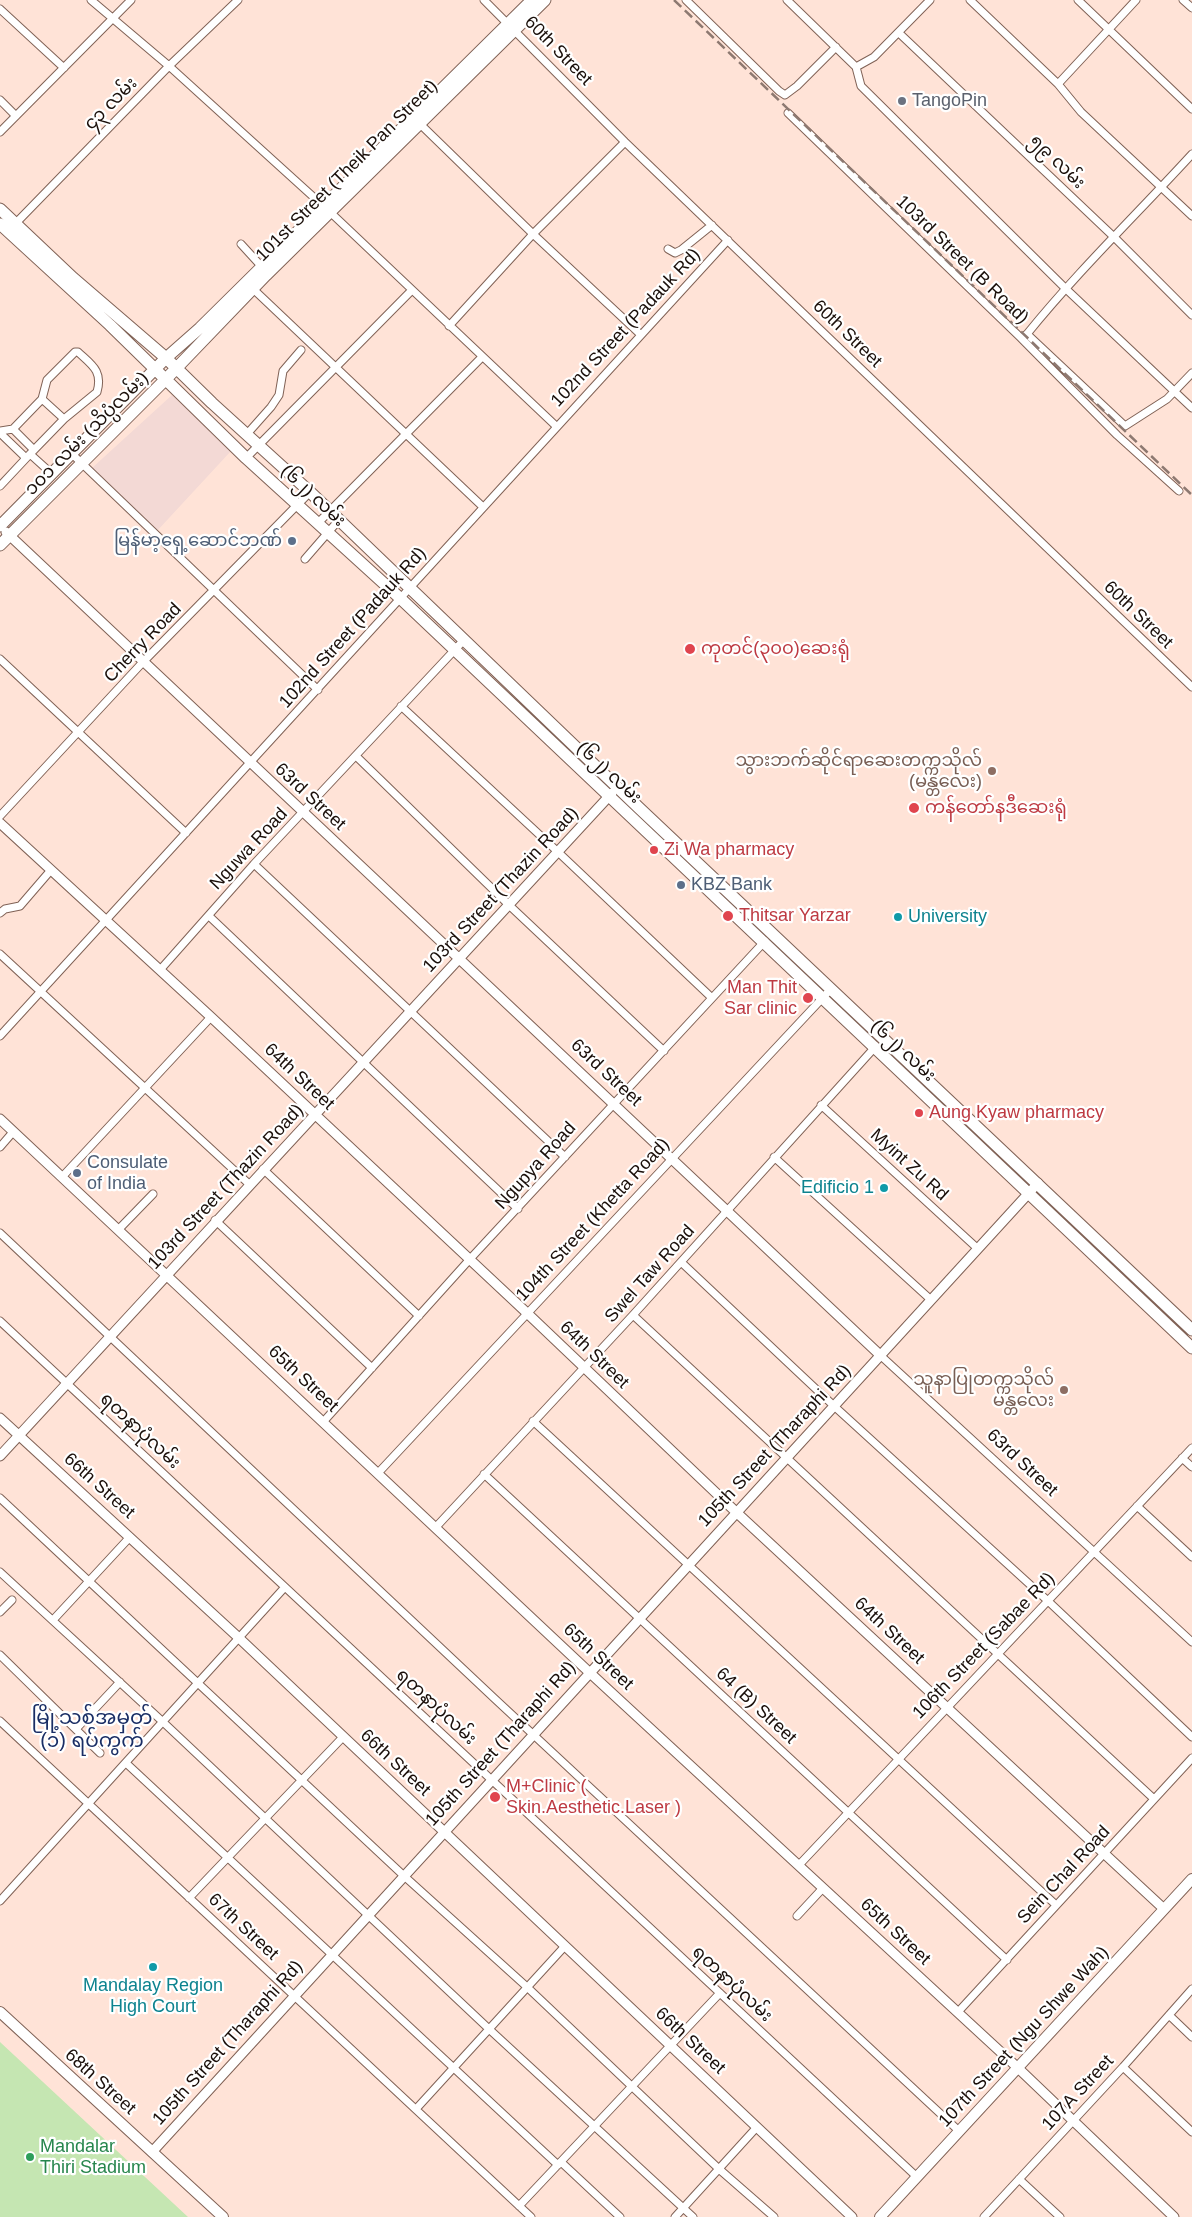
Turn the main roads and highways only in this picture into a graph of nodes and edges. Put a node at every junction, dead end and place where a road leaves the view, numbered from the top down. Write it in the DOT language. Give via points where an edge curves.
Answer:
graph roads {
  1 [pos="531,0"];
  2 [pos="544,0"];
  3 [pos="512,26"];
  4 [pos="0,209"];
  5 [pos="327,209"];
  6 [pos="8,226"];
  7 [pos="250,286"];
  8 [pos="166,358"];
  9 [pos="155,369"];
  10 [pos="176,369"];
  11 [pos="166,379"];
  12 [pos="0,526"];
  13 [pos="0,545"];
  14 [pos="826,994"];
  15 [pos="1192,1330"];
  16 [pos="1192,1348"];
  17 [pos="1192,1879"];
  18 [pos="0,2012"];
  19 [pos="223,2217"];
  20 [pos="880,2217"];
  1 -- 3 [label="main road, 101st Street (Theik Pan Street)"];
  2 -- 3 [label="main road, 101st Street (Theik Pan Street)"];
  3 -- 5 [label="main road, 101st Street (Theik Pan Street)"];
  4 -- 6 [label="main road, (၆၂) လမ်း"];
  5 -- 7 [label="main road, 101st Street (Theik Pan Street)"];
  5 -- 7 [label="main road, 101st Street (Theik Pan Street)" via="262,267"];
  6 -- 8 [label="main road, (၆၂) လမ်း"];
  6 -- 9 [label="main road, (၆၂) လမ်း"];
  7 -- 8 [label="main road, 101st Street (Theik Pan Street)"];
  7 -- 10 [label="main road, 101st Street (Theik Pan Street)"];
  8 -- 9 [label="main road, ၁၀၁ လမ်း (သိပ္ပံလမ်း)"];
  8 -- 10 [label="main road, (၆၂) လမ်း"];
  9 -- 11 [label="main road, (၆၂) လမ်း"];
  9 -- 12 [label="main road, ၁၀၁ လမ်း (သိပ္ပံလမ်း)"];
  10 -- 11 [label="main road, ၁၀၁ လမ်း (သိပ္ပံလမ်း)"];
  10 -- 14 [label="main road, (၆၂) လမ်း" via="310,492 772,933"];
  11 -- 13 [label="main road, ၁၀၁ လမ်း (သိပ္ပံလမ်း)"];
  11 -- 14 [label="main road, (၆၂) လမ်း" via="763,943"];
  14 -- 15 [label="main road, (၆၂) လမ်း" via="883,1038"];
  14 -- 16 [label="main road, (၆၂) လမ်း" via="874,1048"];
  17 -- 20 [label="main road, 107th Street (Ngu Shwe Wah)"];
  18 -- 19 [label="main road, 68th Street"];
}
